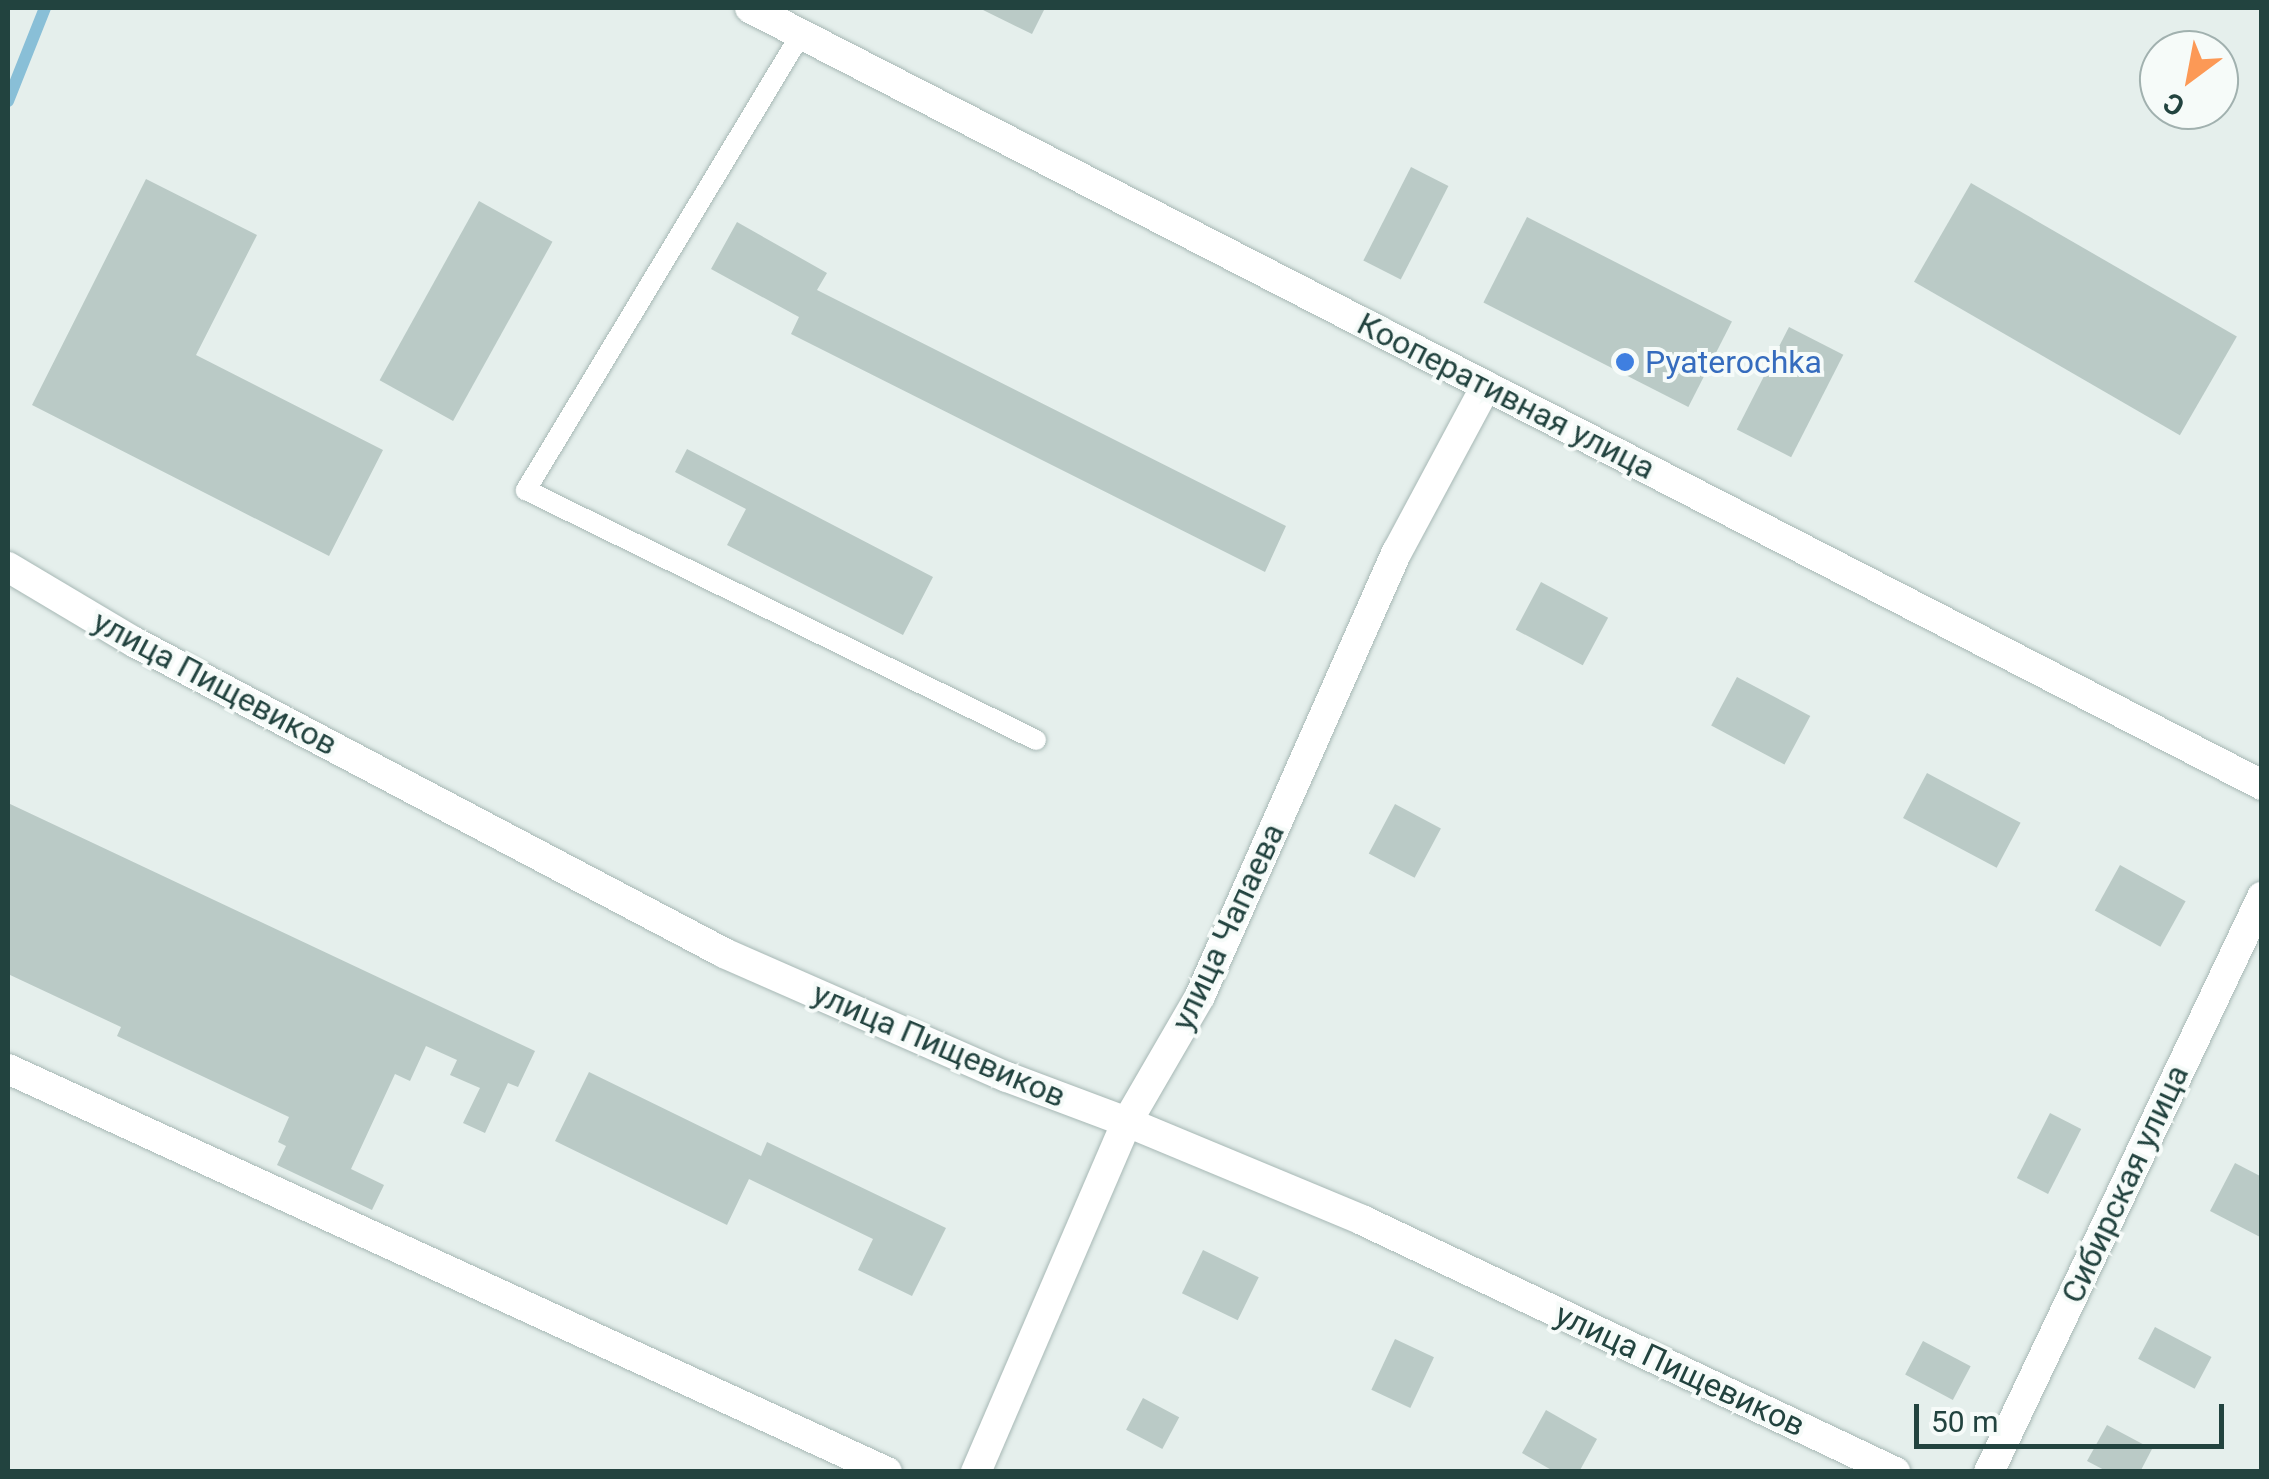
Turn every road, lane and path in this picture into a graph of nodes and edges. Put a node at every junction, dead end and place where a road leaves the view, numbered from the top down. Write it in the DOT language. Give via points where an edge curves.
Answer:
graph roads {
  1 [pos="750,8"];
  2 [pos="801,34"];
  3 [pos="1486,386"];
  4 [pos="8,567"];
  5 [pos="1036,740"];
  6 [pos="2262,785"];
  7 [pos="2262,897"];
  8 [pos="8,1068"];
  9 [pos="1127,1122"];
  10 [pos="887,1472"];
  11 [pos="976,1472"];
  12 [pos="1895,1472"];
  13 [pos="1989,1472"];
  1 -- 2 [label="street, Кооперативная улица"];
  2 -- 3 [label="street, Кооперативная улица"];
  2 -- 5 [label="lane" via="526,490"];
  3 -- 6 [label="street, Кооперативная улица"];
  3 -- 9 [label="street, улица Чапаева" via="1397,552 1200,996"];
  4 -- 9 [label="street, улица Пищевиков" via="134,642 724,953"];
  7 -- 13 [label="street, Сибирская улица"];
  8 -- 10 [label="street"];
  9 -- 11 [label="street, улица Чапаева"];
  9 -- 12 [label="street, улица Пищевиков" via="1362,1220"];
}
